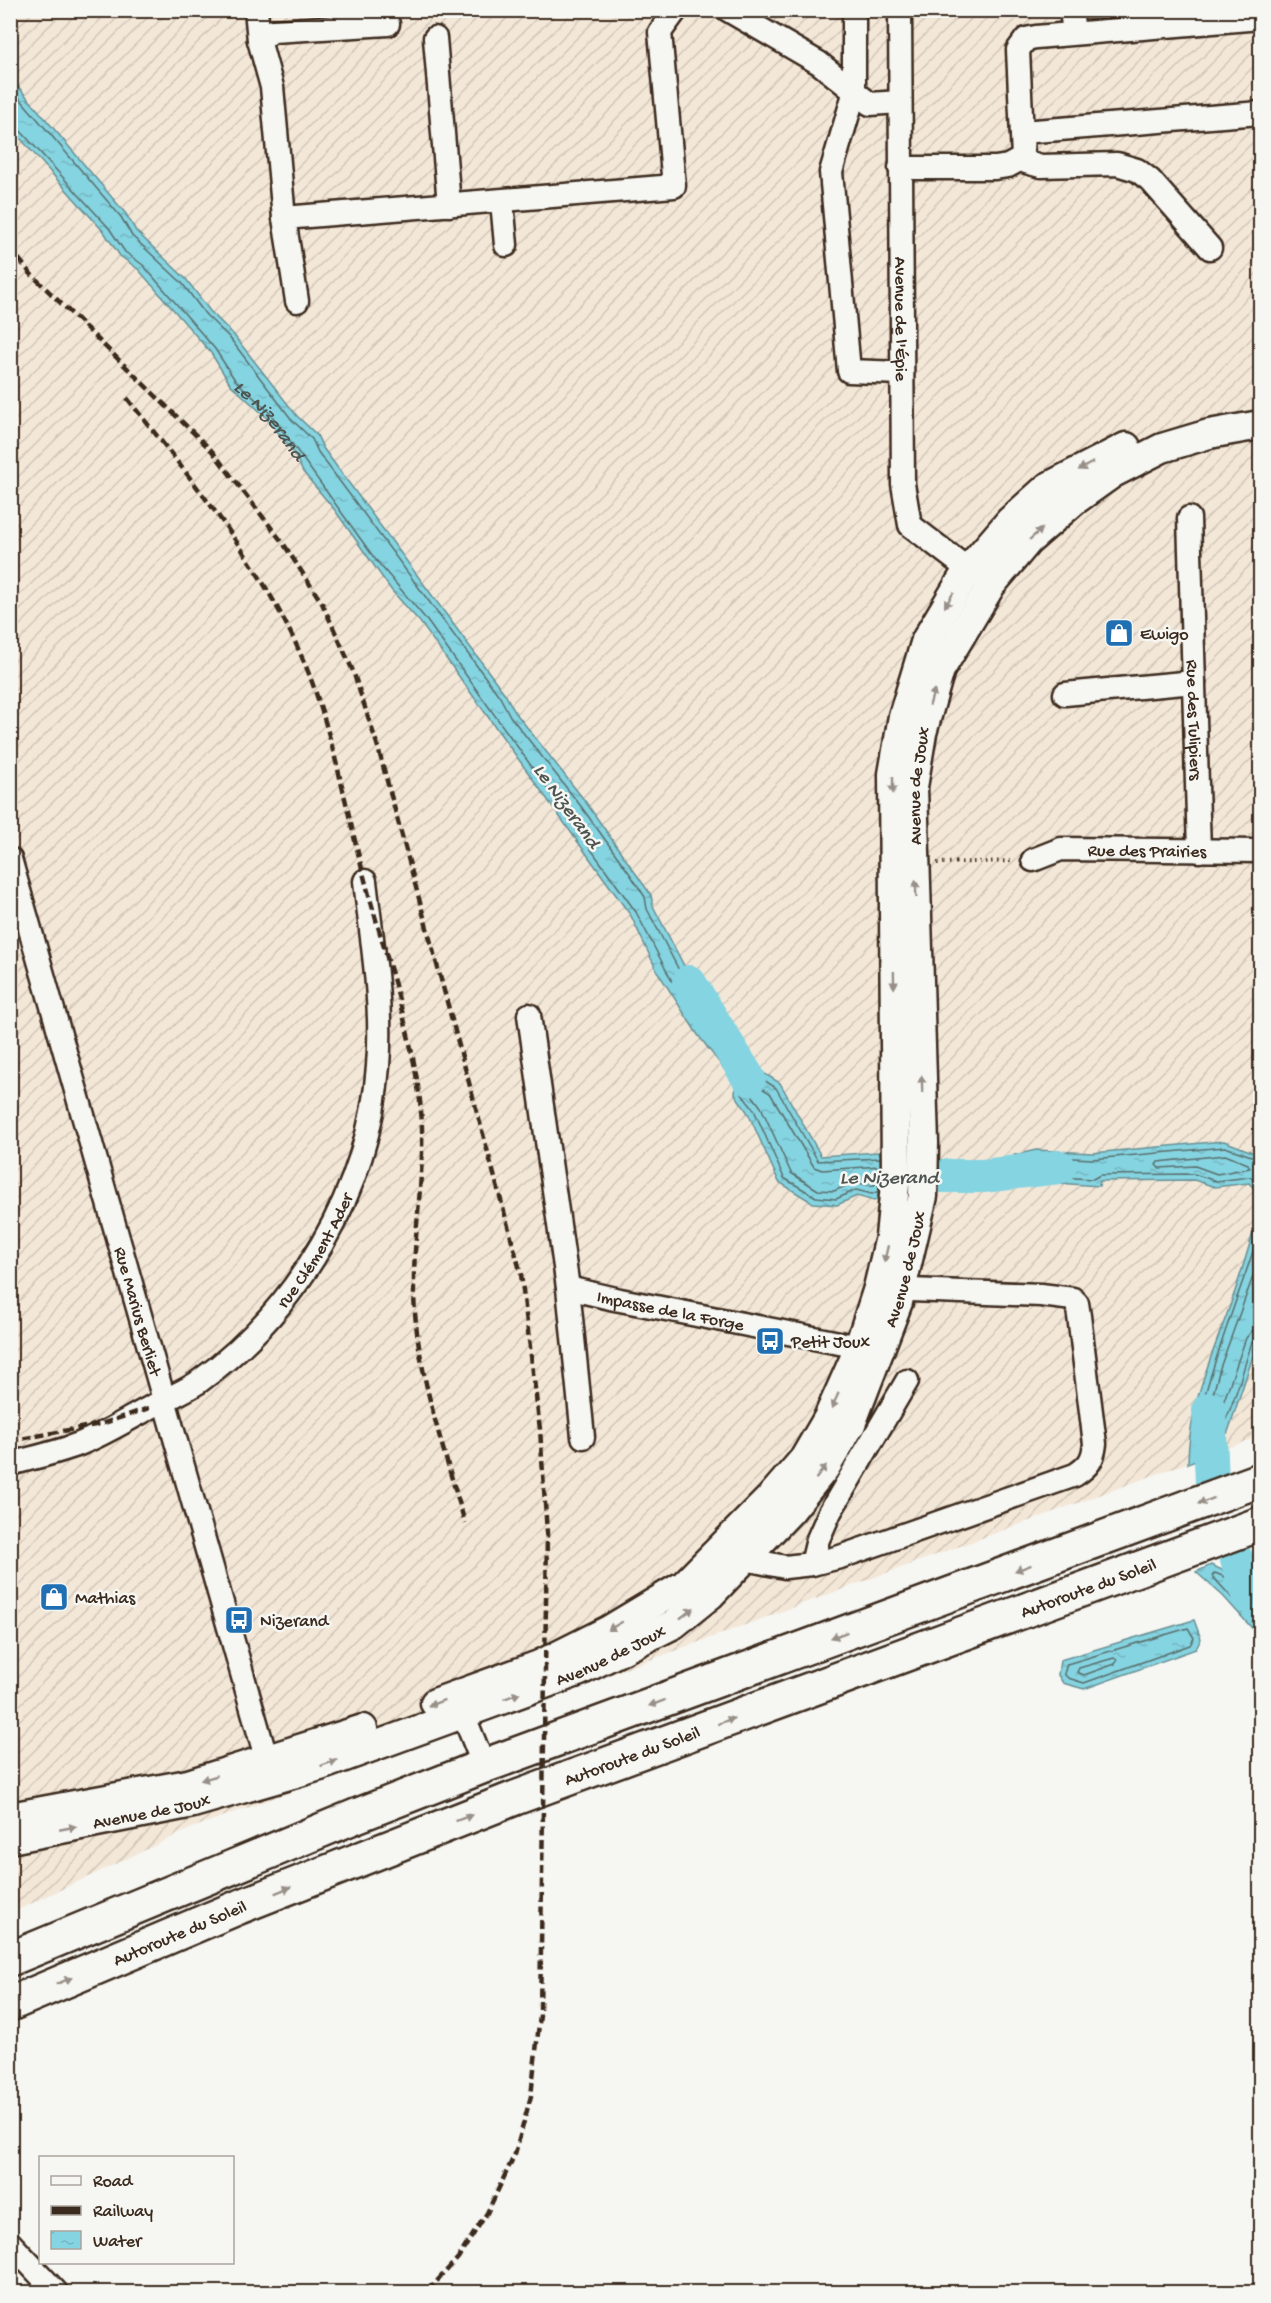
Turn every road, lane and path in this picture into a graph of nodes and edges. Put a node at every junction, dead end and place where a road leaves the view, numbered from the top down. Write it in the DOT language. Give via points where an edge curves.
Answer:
graph roads {
  1 [pos="256,10"];
  2 [pos="728,10"];
  3 [pos="854,10"];
  4 [pos="900,10"];
  5 [pos="1071,10"];
  6 [pos="666,14"];
  7 [pos="1193,17"];
  8 [pos="1260,18"];
  9 [pos="388,24"];
  10 [pos="1074,33"];
  11 [pos="435,38"];
  12 [pos="259,40"];
  13 [pos="854,94"];
  14 [pos="900,102"];
  15 [pos="1260,113"];
  16 [pos="1022,132"];
  17 [pos="1023,158"];
  18 [pos="900,168"];
  19 [pos="501,201"];
  20 [pos="449,206"];
  21 [pos="284,218"];
  22 [pos="506,245"];
  23 [pos="1210,248"];
  24 [pos="297,301"];
  25 [pos="901,372"];
  26 [pos="1260,408"];
  27 [pos="1260,425"];
  28 [pos="1189,518"];
  29 [pos="979,578"];
  30 [pos="1194,682"];
  31 [pos="1065,693"];
  32 [pos="1199,851"];
  33 [pos="1260,851"];
  34 [pos="10,859"];
  35 [pos="1034,860"];
  36 [pos="915,864"];
  37 [pos="365,881"];
  38 [pos="528,1015"];
  39 [pos="568,1288"];
  40 [pos="889,1289"];
  41 [pos="869,1349"];
  42 [pos="907,1381"];
  43 [pos="163,1401"];
  44 [pos="583,1437"];
  45 [pos="10,1464"];
  46 [pos="1260,1480"];
  47 [pos="1260,1524"];
  48 [pos="737,1550"];
  49 [pos="812,1564"];
  50 [pos="464,1714"];
  51 [pos="484,1766"];
  52 [pos="269,1772"];
  53 [pos="10,1817"];
  54 [pos="10,1839"];
  55 [pos="10,1959"];
  56 [pos="10,2004"];
  57 [pos="10,2243"];
  58 [pos="56,2292"];
  1 -- 12 [label="street"];
  2 -- 13 [label="street" via="819,63"];
  3 -- 13 [label="street"];
  4 -- 14 [label="street, Avenue de l'Épie"];
  5 -- 10 [label="street"];
  6 -- 19 [label="street" via="660,32 674,186"];
  7 -- 8 [label="street"];
  7 -- 10 [label="street"];
  9 -- 12 [label="street" via="273,31"];
  10 -- 16 [label="street" via="1026,39 1020,44"];
  11 -- 20 [label="street"];
  12 -- 21 [label="street" via="272,87"];
  13 -- 14 [label="street" via="870,104"];
  13 -- 25 [label="street" via="831,172 849,371"];
  14 -- 18 [label="street, Avenue de l'Épie"];
  15 -- 16 [label="street"];
  16 -- 17 [label="street"];
  17 -- 18 [label="street" via="995,168"];
  17 -- 23 [label="street" via="1041,166 1118,164 1137,170"];
  18 -- 25 [label="street, Avenue de l'Épie"];
  19 -- 20 [label="street"];
  19 -- 22 [label="street"];
  20 -- 21 [label="street"];
  21 -- 24 [label="street"];
  25 -- 29 [label="street, Avenue de l'Épie" via="903,484 910,525"];
  26 -- 29 [label="main road, Avenue de Joux, one-way" via="1179,426 1125,447 1048,488 1010,521"];
  29 -- 27 [label="main road, Avenue de Joux, one-way" via="1113,473 1162,448"];
  28 -- 30 [label="street, Rue des Tulipiers"];
  36 -- 29 [label="main road, Avenue de Joux, one-way" via="913,787 922,733 940,670"];
  29 -- 40 [label="main road, Avenue de Joux, one-way" via="926,640 903,716 893,774 896,1141"];
  30 -- 31 [label="street"];
  30 -- 32 [label="street, Rue des Tulipiers"];
  32 -- 33 [label="street, Rue des Prairies"];
  32 -- 35 [label="street, Rue des Prairies" via="1060,849"];
  34 -- 43 [label="street, Rue Marius Berliet"];
  35 -- 36 [label="path"];
  40 -- 36 [label="main road, Avenue de Joux, one-way" via="923,1196"];
  37 -- 43 [label="street, rue Clément Ader" via="380,1031 369,1123 353,1178 328,1234 292,1292 247,1339 196,1383"];
  38 -- 39 [label="street, Impasse de la Forge"];
  39 -- 41 [label="street, Impasse de la Forge"];
  39 -- 44 [label="street, Impasse de la Forge"];
  40 -- 41 [label="main road, Avenue de Joux"];
  40 -- 49 [label="street" via="1069,1297 1077,1303 1095,1444 1093,1457 1087,1468 1075,1475"];
  41 -- 48 [label="main road, Avenue de Joux" via="804,1459"];
  42 -- 49 [label="street" via="830,1512"];
  43 -- 45 [label="street, rue Clément Ader" via="83,1443"];
  43 -- 52 [label="street, Rue Marius Berliet"];
  46 -- 51 [label="highway, one-way"];
  56 -- 47 [label="highway, Autoroute du Soleil, one-way" via="515,1798"];
  48 -- 49 [label="street" via="785,1567"];
  50 -- 48 [label="main road, Avenue de Joux, one-way" via="580,1671 674,1624 710,1595"];
  48 -- 52 [label="main road, Avenue de Joux, one-way" via="609,1630 539,1665 336,1740"];
  50 -- 51 [label="street"];
  52 -- 50 [label="main road, Avenue de Joux, one-way"];
  51 -- 55 [label="highway"];
  52 -- 53 [label="main road, Avenue de Joux, one-way"];
  54 -- 52 [label="main road, Avenue de Joux, one-way" via="144,1814"];
  57 -- 58 [label="street"];
}
